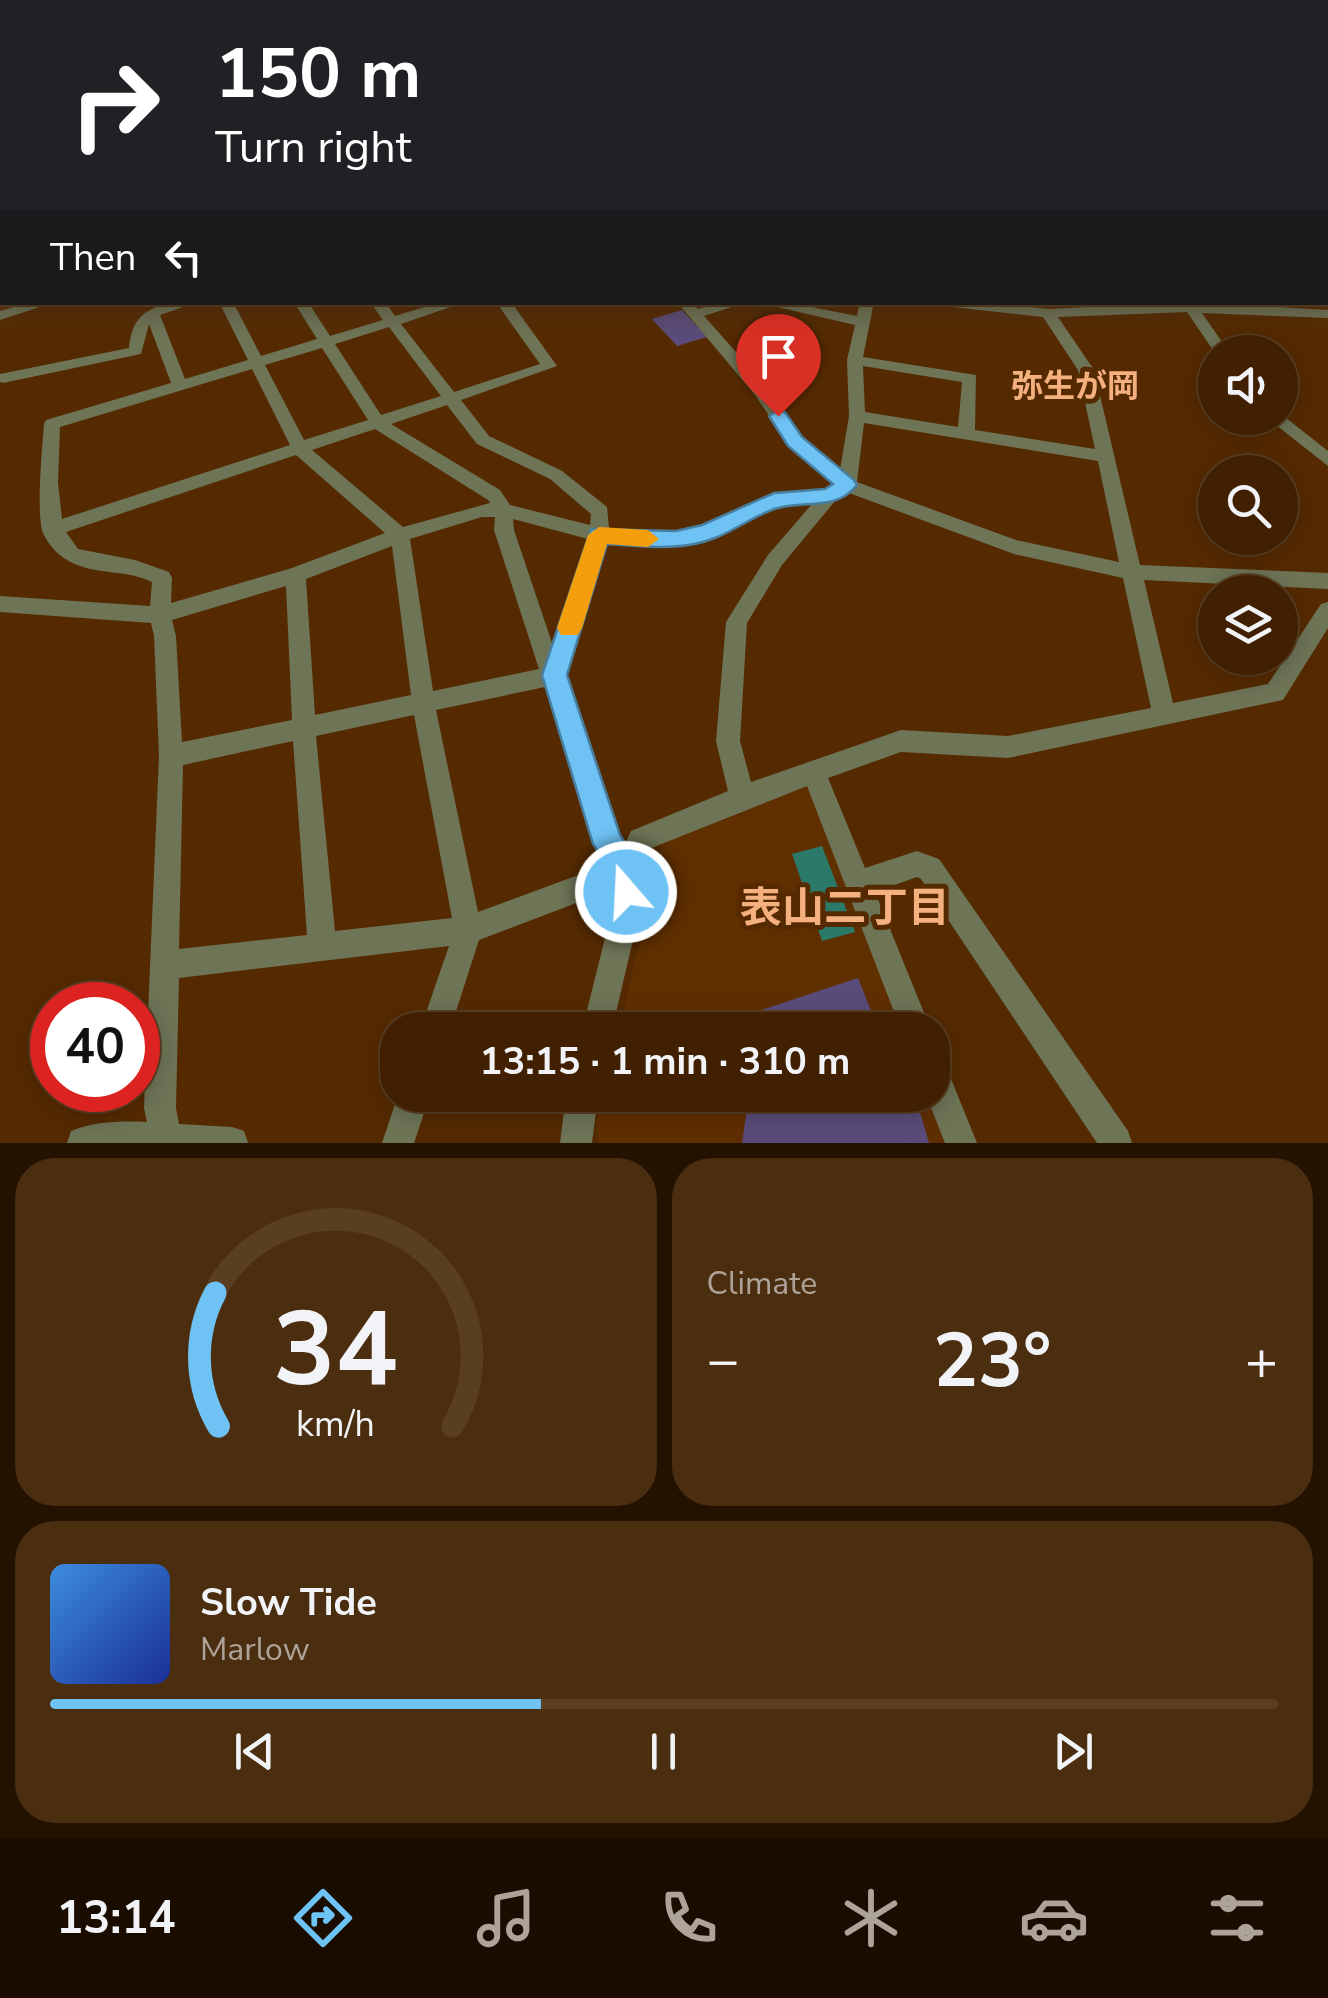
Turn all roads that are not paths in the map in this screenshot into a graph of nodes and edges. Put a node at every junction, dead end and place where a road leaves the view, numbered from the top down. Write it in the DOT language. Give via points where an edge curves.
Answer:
graph roads {
  1 [pos="38,305"];
  2 [pos="181,305"];
  3 [pos="227,305"];
  4 [pos="303,305"];
  5 [pos="379,305"];
  6 [pos="505,305"];
  7 [pos="714,305"];
  8 [pos="777,305"];
  9 [pos="865,305"];
  10 [pos="972,305"];
  11 [pos="436,306"];
  12 [pos="1190,306"];
  13 [pos="689,308"];
  14 [pos="1048,313"];
  15 [pos="152,314"];
  16 [pos="1328,314"];
  17 [pos="0,316"];
  18 [pos="392,322"];
  19 [pos="862,322"];
  20 [pos="1210,335"];
  21 [pos="328,341"];
  22 [pos="855,360"];
  23 [pos="256,363"];
  24 [pos="1,379"];
  25 [pos="180,386"];
  26 [pos="452,400"];
  27 [pos="857,416"];
  28 [pos="378,423"];
  29 [pos="966,432"];
  30 [pos="1296,435"];
  31 [pos="300,449"];
  32 [pos="1103,456"];
  33 [pos="1328,460"];
  34 [pos="838,490"];
  35 [pos="504,510"];
  36 [pos="52,530"];
  37 [pos="400,535"];
  38 [pos="599,535"];
  39 [pos="1130,572"];
  40 [pos="296,575"];
  41 [pos="1328,581"];
  42 [pos="0,604"];
  43 [pos="1328,610"];
  44 [pos="160,615"];
  45 [pos="555,675"];
  46 [pos="424,702"];
  47 [pos="1164,715"];
  48 [pos="303,728"];
  49 [pos="171,756"];
  50 [pos="813,770"];
  51 [pos="742,797"];
  52 [pos="628,870"];
  53 [pos="858,884"];
  54 [pos="468,930"];
  55 [pos="322,945"];
  56 [pos="166,966"];
  57 [pos="441,1012"];
  58 [pos="602,1012"];
  59 [pos="909,1012"];
  60 [pos="408,1112"];
  61 [pos="580,1112"];
  62 [pos="949,1112"];
  63 [pos="166,1139"];
  64 [pos="102,1141"];
  65 [pos="232,1143"];
  66 [pos="398,1143"];
  67 [pos="576,1143"];
  68 [pos="962,1143"];
  69 [pos="1116,1143"];
  1 -- 17 [label="street"];
  2 -- 15 [label="street"];
  3 -- 23 [label="street"];
  4 -- 21 [label="street"];
  5 -- 18 [label="street"];
  6 -- 26 [label="street" via="549,366"];
  7 -- 13 [label="street"];
  8 -- 19 [label="street"];
  9 -- 19 [label="street"];
  10 -- 14 [label="street"];
  11 -- 18 [label="street"];
  12 -- 14 [label="street"];
  12 -- 16 [label="street"];
  12 -- 20 [label="street"];
  13 -- 34 [label="street"];
  14 -- 32 [label="street" via="1086,370"];
  15 -- 24 [label="street" via="137,325 136,351"];
  15 -- 25 [label="street"];
  18 -- 21 [label="street"];
  18 -- 26 [label="street"];
  19 -- 22 [label="street"];
  21 -- 23 [label="street"];
  21 -- 28 [label="street"];
  22 -- 27 [label="street"];
  22 -- 29 [label="street" via="970,378"];
  23 -- 25 [label="street"];
  23 -- 31 [label="street"];
  25 -- 36 [label="street" via="52,424"];
  26 -- 28 [label="street"];
  26 -- 38 [label="street" via="483,440 556,475 585,497 600,512"];
  27 -- 29 [label="street"];
  27 -- 34 [label="street"];
  28 -- 31 [label="street"];
  28 -- 35 [label="street" via="494,495"];
  29 -- 32 [label="street"];
  30 -- 33 [label="street"];
  31 -- 36 [label="street"];
  31 -- 37 [label="street"];
  32 -- 39 [label="street"];
  34 -- 38 [label="street" via="774,500 676,540"];
  34 -- 39 [label="street" via="1014,547"];
  34 -- 51 [label="street" via="775,560 736,622 728,741"];
  35 -- 37 [label="street" via="482,510"];
  35 -- 38 [label="street"];
  35 -- 45 [label="street" via="504,530"];
  36 -- 44 [label="street" via="58,547 80,560 144,568 162,578"];
  37 -- 40 [label="street"];
  37 -- 46 [label="street"];
  38 -- 45 [label="street"];
  39 -- 41 [label="street"];
  39 -- 47 [label="street"];
  40 -- 44 [label="street"];
  40 -- 48 [label="street"];
  42 -- 44 [label="street"];
  43 -- 47 [label="street" via="1274,693"];
  44 -- 49 [label="street"];
  45 -- 46 [label="street"];
  45 -- 52 [label="street" via="608,844"];
  46 -- 48 [label="street"];
  46 -- 54 [label="street"];
  47 -- 50 [label="street" via="1008,747 902,741"];
  48 -- 49 [label="street"];
  48 -- 55 [label="street"];
  49 -- 56 [label="street"];
  50 -- 51 [label="street"];
  50 -- 53 [label="street"];
  51 -- 52 [label="street" via="640,840"];
  52 -- 54 [label="street"];
  52 -- 58 [label="street"];
  53 -- 59 [label="street"];
  53 -- 69 [label="street" via="917,864 930,868"];
  54 -- 55 [label="street"];
  54 -- 57 [label="street"];
  55 -- 56 [label="street"];
  56 -- 63 [label="street" via="160,1108"];
  60 -- 66 [label="street"];
  61 -- 67 [label="street"];
  62 -- 68 [label="street"];
  63 -- 64 [label="street"];
  63 -- 65 [label="street"];
}
